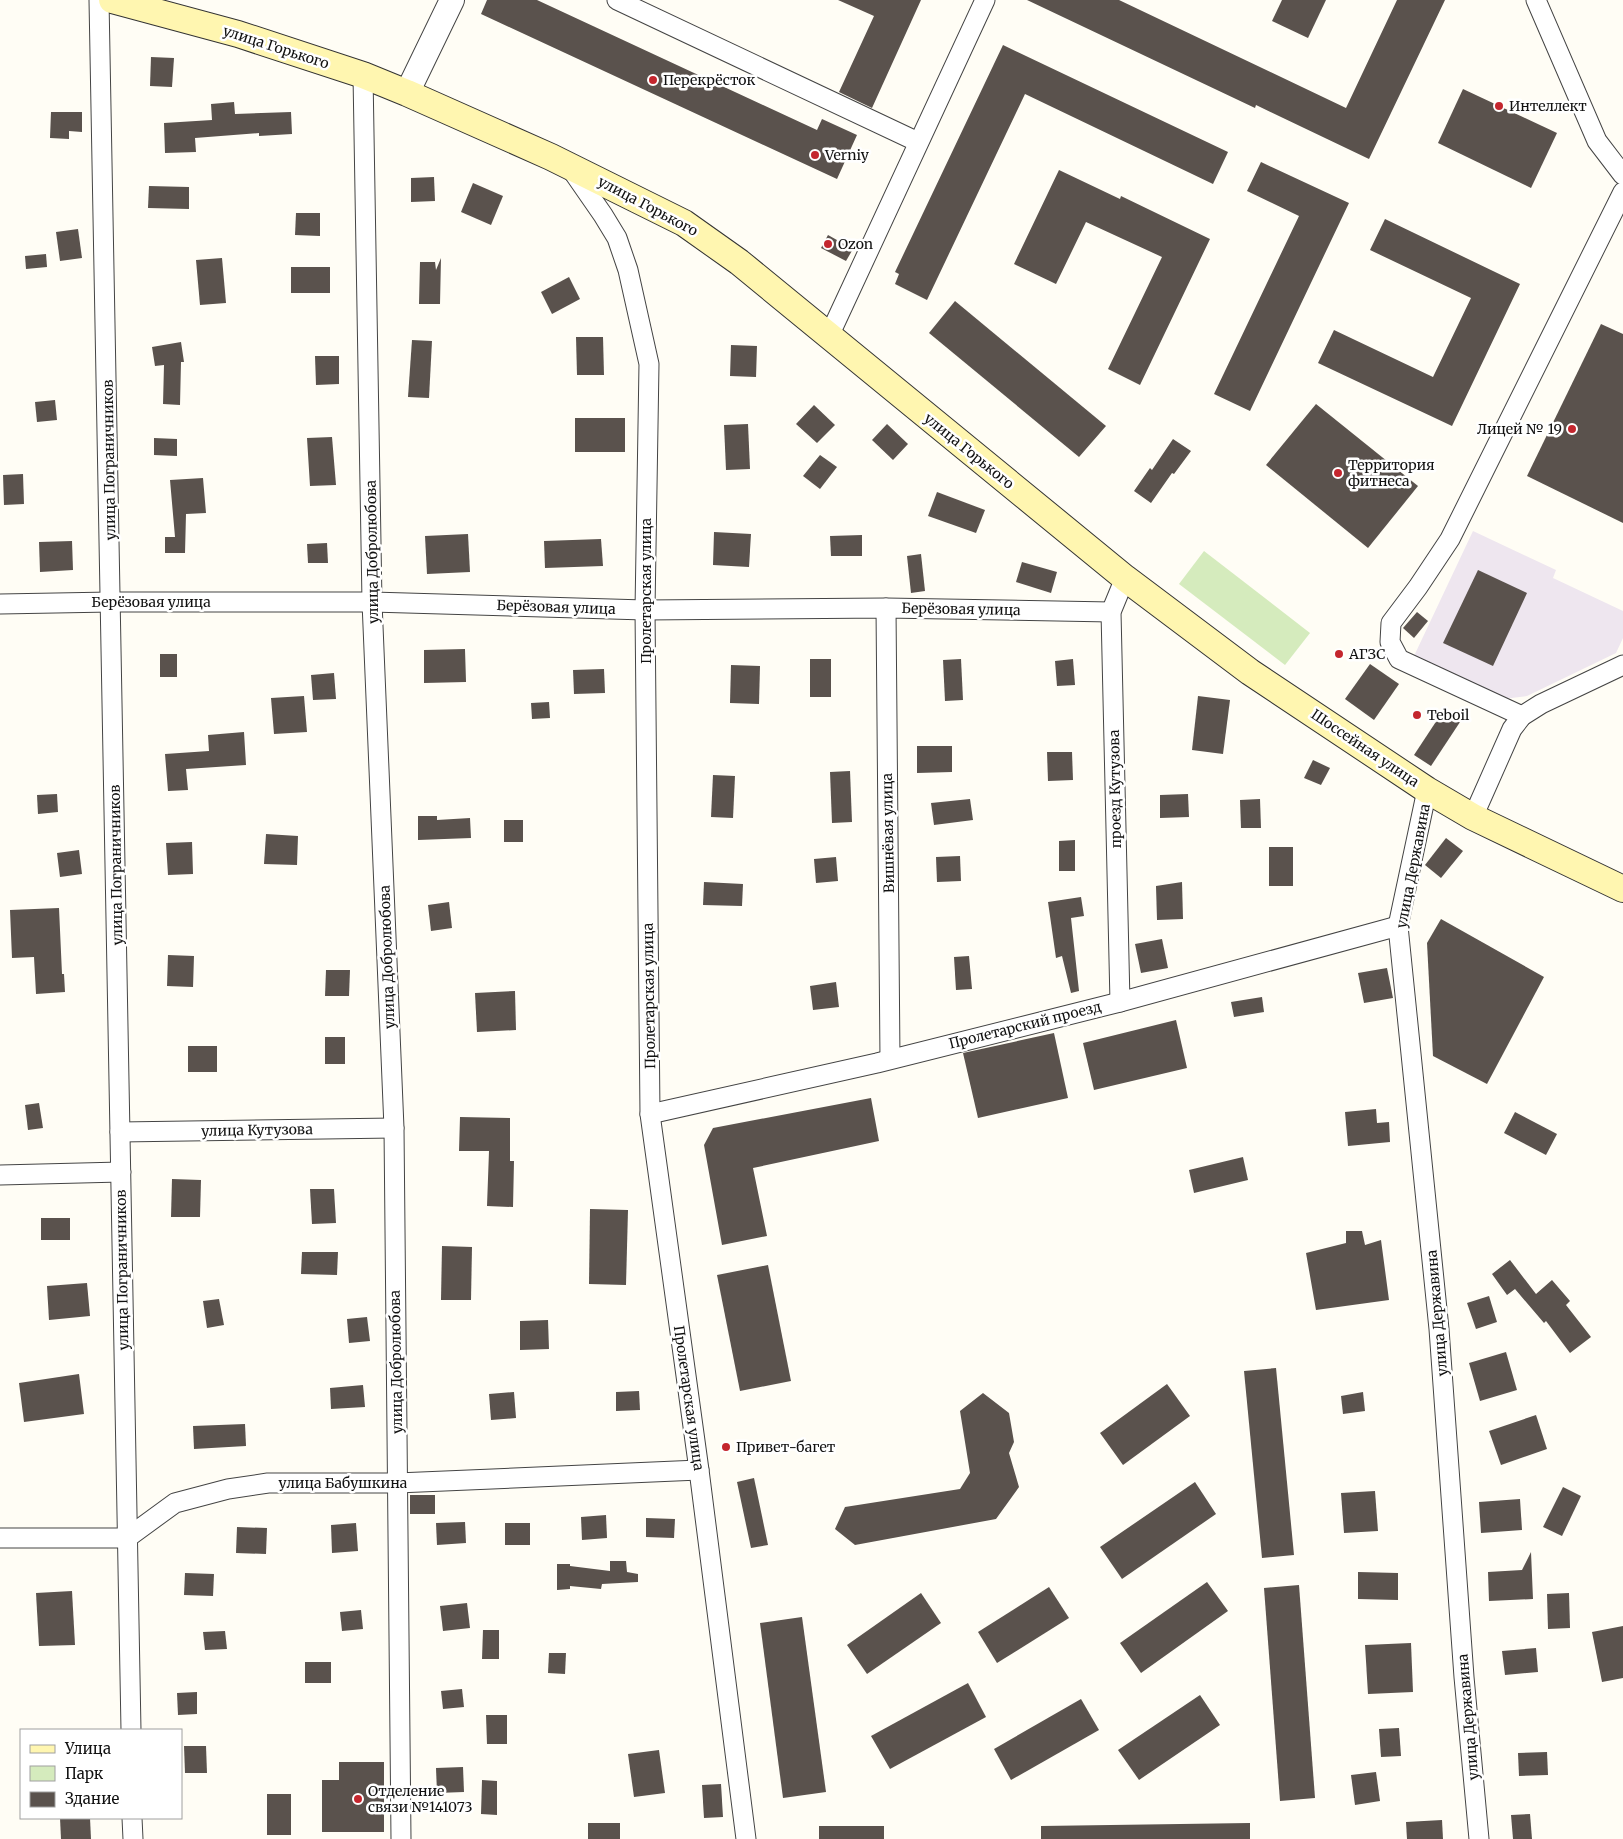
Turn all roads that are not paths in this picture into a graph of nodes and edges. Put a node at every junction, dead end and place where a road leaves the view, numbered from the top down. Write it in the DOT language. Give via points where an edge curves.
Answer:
graph roads {
  1 [pos="99,0"];
  2 [pos="112,0"];
  3 [pos="452,0"];
  4 [pos="617,0"];
  5 [pos="985,0"];
  6 [pos="1536,0"];
  7 [pos="363,75"];
  8 [pos="407,93"];
  9 [pos="918,142"];
  10 [pos="568,165"];
  11 [pos="1623,174"];
  12 [pos="1623,192"];
  13 [pos="829,336"];
  14 [pos="1125,578"];
  15 [pos="111,602"];
  16 [pos="372,602"];
  17 [pos="0,604"];
  18 [pos="886,608"];
  19 [pos="645,610"];
  20 [pos="1111,612"];
  21 [pos="1623,665"];
  22 [pos="1522,716"];
  23 [pos="1427,790"];
  24 [pos="1473,817"];
  25 [pos="1623,889"];
  26 [pos="1398,926"];
  27 [pos="1120,1002"];
  28 [pos="890,1059"];
  29 [pos="650,1114"];
  30 [pos="394,1128"];
  31 [pos="120,1132"];
  32 [pos="121,1172"];
  33 [pos="0,1175"];
  34 [pos="700,1470"];
  35 [pos="397,1483"];
  36 [pos="0,1538"];
  37 [pos="127,1538"];
  38 [pos="131,1729"];
  39 [pos="132,1819"];
  40 [pos="133,1839"];
  41 [pos="401,1839"];
  42 [pos="746,1839"];
  43 [pos="1479,1839"];
  1 -- 15 [label="street, улица Пограничников"];
  2 -- 7 [label="main road, улица Горького" via="238,34"];
  3 -- 8 [label="street"];
  4 -- 9 [label="street"];
  5 -- 9 [label="street"];
  6 -- 11 [label="street" via="1598,141"];
  7 -- 8 [label="main road, улица Горького"];
  7 -- 16 [label="street, улица Добролюбова"];
  8 -- 10 [label="main road, улица Горького"];
  9 -- 13 [label="street"];
  10 -- 13 [label="main road, улица Горького" via="684,223 739,262"];
  10 -- 19 [label="street, Пролетарская улица" via="617,238 628,270 649,364"];
  12 -- 22 [label="street" via="1450,539 1391,623 1390,642 1400,659"];
  13 -- 14 [label="main road, улица Горького"];
  14 -- 20 [label="street, проезд Кутузова"];
  14 -- 23 [label="main road, Шоссейная улица" via="1250,672"];
  15 -- 16 [label="street, Берёзовая улица"];
  15 -- 17 [label="street, Берёзовая улица"];
  15 -- 31 [label="street, улица Пограничников"];
  16 -- 19 [label="street, Берёзовая улица"];
  16 -- 30 [label="street, улица Добролюбова"];
  18 -- 19 [label="street, Берёзовая улица"];
  18 -- 20 [label="street, Берёзовая улица"];
  18 -- 28 [label="street, Вишнёвая улица"];
  19 -- 29 [label="street, Пролетарская улица"];
  20 -- 27 [label="street, проезд Кутузова"];
  21 -- 22 [label="street"];
  22 -- 24 [label="street" via="1512,729"];
  23 -- 24 [label="main road, Шоссейная улица"];
  23 -- 26 [label="street, улица Державина"];
  24 -- 25 [label="main road, Шоссейная улица"];
  26 -- 27 [label="street, Пролетарский проезд"];
  26 -- 43 [label="street, улица Державина" via="1439,1329"];
  27 -- 28 [label="street, Пролетарский проезд"];
  28 -- 29 [label="street, Пролетарский проезд"];
  29 -- 34 [label="street, Пролетарская улица"];
  30 -- 31 [label="street, улица Кутузова"];
  30 -- 35 [label="street, улица Добролюбова"];
  31 -- 32 [label="street, улица Пограничников"];
  32 -- 33 [label="street"];
  32 -- 37 [label="street, улица Пограничников"];
  34 -- 35 [label="street, улица Бабушкина"];
  34 -- 42 [label="street, Пролетарская улица"];
  35 -- 37 [label="street, улица Бабушкина" via="268,1483 228,1489 174,1503"];
  35 -- 41 [label="street, улица Добролюбова"];
  36 -- 37 [label="street"];
  37 -- 38 [label="street, улица Пограничников"];
  39 -- 40 [label="street"];
}
